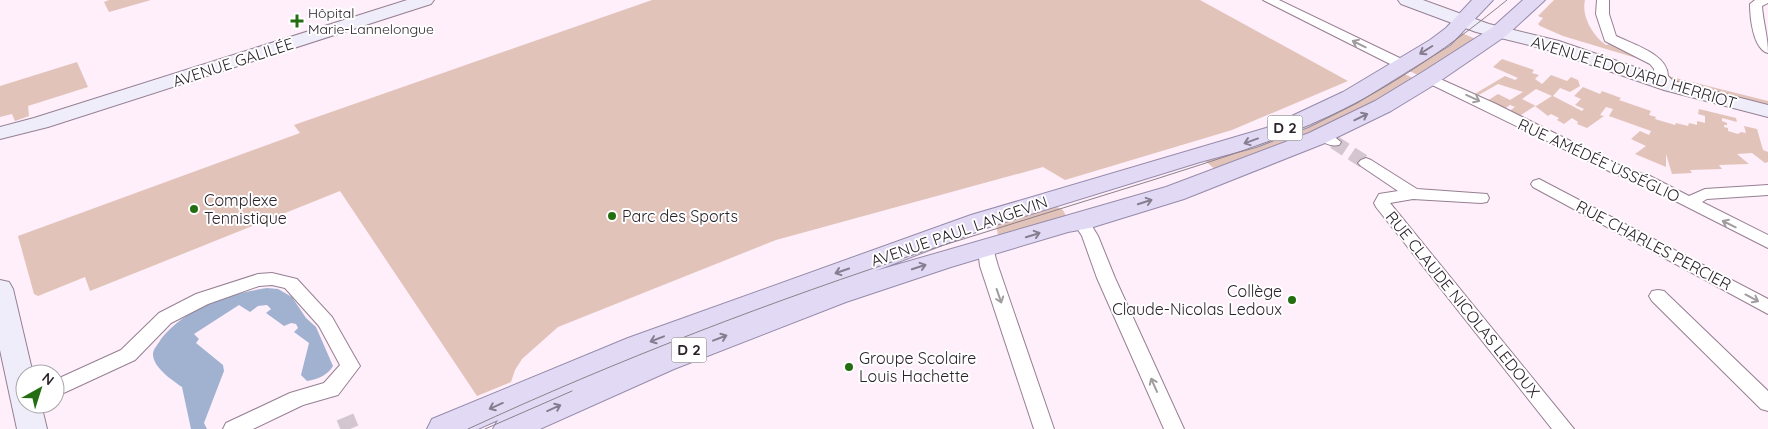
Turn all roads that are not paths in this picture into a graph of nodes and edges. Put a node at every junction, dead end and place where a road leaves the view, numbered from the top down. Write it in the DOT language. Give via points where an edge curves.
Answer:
graph roads {
  1 [pos="425,0"];
  2 [pos="1269,0"];
  3 [pos="1407,0"];
  4 [pos="1426,0"];
  5 [pos="1535,0"];
  6 [pos="1603,0"];
  7 [pos="1765,0"];
  8 [pos="1473,10"];
  9 [pos="1504,27"];
  10 [pos="1768,49"];
  11 [pos="1403,65"];
  12 [pos="1661,69"];
  13 [pos="1429,78"];
  14 [pos="1671,86"];
  15 [pos="1768,98"];
  16 [pos="1768,111"];
  17 [pos="41,123"];
  18 [pos="0,133"];
  19 [pos="0,142"];
  20 [pos="1366,163"];
  21 [pos="1539,184"];
  22 [pos="1768,190"];
  23 [pos="1063,194"];
  24 [pos="1413,194"];
  25 [pos="1481,198"];
  26 [pos="1692,203"];
  27 [pos="980,221"];
  28 [pos="1081,222"];
  29 [pos="1768,242"];
  30 [pos="986,249"];
  31 [pos="0,290"];
  32 [pos="1658,296"];
  33 [pos="1768,306"];
  34 [pos="17,364"];
  35 [pos="65,384"];
  36 [pos="1768,403"];
  37 [pos="28,414"];
  38 [pos="32,429"];
  39 [pos="233,429"];
  40 [pos="444,429"];
  41 [pos="510,429"];
  42 [pos="1044,429"];
  43 [pos="1174,429"];
  44 [pos="1564,429"];
  1 -- 17 [label="street, AVENUE GALILÉE"];
  11 -- 2 [label="street, one-way"];
  3 -- 8 [label="street"];
  4 -- 8 [label="street"];
  5 -- 9 [label="main road, AVENUE PAUL LANGEVIN / D 2"];
  6 -- 12 [label="street" via="1602,14 1610,38 1655,61"];
  7 -- 10 [label="street" via="1756,4 1757,26"];
  8 -- 9 [label="street" via="1483,28"];
  8 -- 11 [label="main road, AVENUE PAUL LANGEVIN / D 2, one-way" via="1451,35"];
  9 -- 12 [label="street, AVENUE ÉDOUARD HERRIOT"];
  9 -- 13 [label="main road, AVENUE PAUL LANGEVIN / D 2"];
  9 -- 14 [label="street, AVENUE ÉDOUARD HERRIOT"];
  11 -- 23 [label="main road, AVENUE PAUL LANGEVIN / D 2, one-way" via="1339,103 1261,137"];
  12 -- 14 [label="street" via="1661,77"];
  12 -- 15 [label="street, AVENUE ÉDOUARD HERRIOT"];
  13 -- 26 [label="street, RUE AMÉDÉE USSÉGLIO, one-way"];
  28 -- 13 [label="main road, AVENUE PAUL LANGEVIN / D 2, one-way" via="1329,138"];
  14 -- 16 [label="street, AVENUE ÉDOUARD HERRIOT"];
  17 -- 18 [label="street, AVENUE GALILÉE"];
  17 -- 19 [label="street, AVENUE GALILÉE"];
  20 -- 24 [label="street, RUE CLAUDE NICOLAS LEDOUX"];
  21 -- 33 [label="street, RUE CHARLES PERCIER, one-way"];
  22 -- 26 [label="street" via="1705,194"];
  23 -- 27 [label="main road, AVENUE PAUL LANGEVIN / D 2"];
  23 -- 28 [label="main road"];
  24 -- 25 [label="street"];
  24 -- 44 [label="street, RUE CLAUDE NICOLAS LEDOUX" via="1385,198 1382,204"];
  29 -- 26 [label="street, RUE AMÉDÉE USSÉGLIO, one-way"];
  27 -- 30 [label="main road"];
  27 -- 40 [label="main road, AVENUE PAUL LANGEVIN / D 2, one-way" via="682,329"];
  30 -- 28 [label="main road, AVENUE PAUL LANGEVIN / D 2, one-way"];
  43 -- 28 [label="street, one-way"];
  41 -- 30 [label="main road, AVENUE PAUL LANGEVIN / D 2, one-way" via="717,339 873,282"];
  30 -- 42 [label="street, one-way"];
  31 -- 34 [label="street"];
  32 -- 36 [label="street"];
  35 -- 39 [label="street" via="128,355 165,318 202,299 258,280 291,283 326,322 350,366 331,389 297,399"];
  37 -- 38 [label="street"];
}
